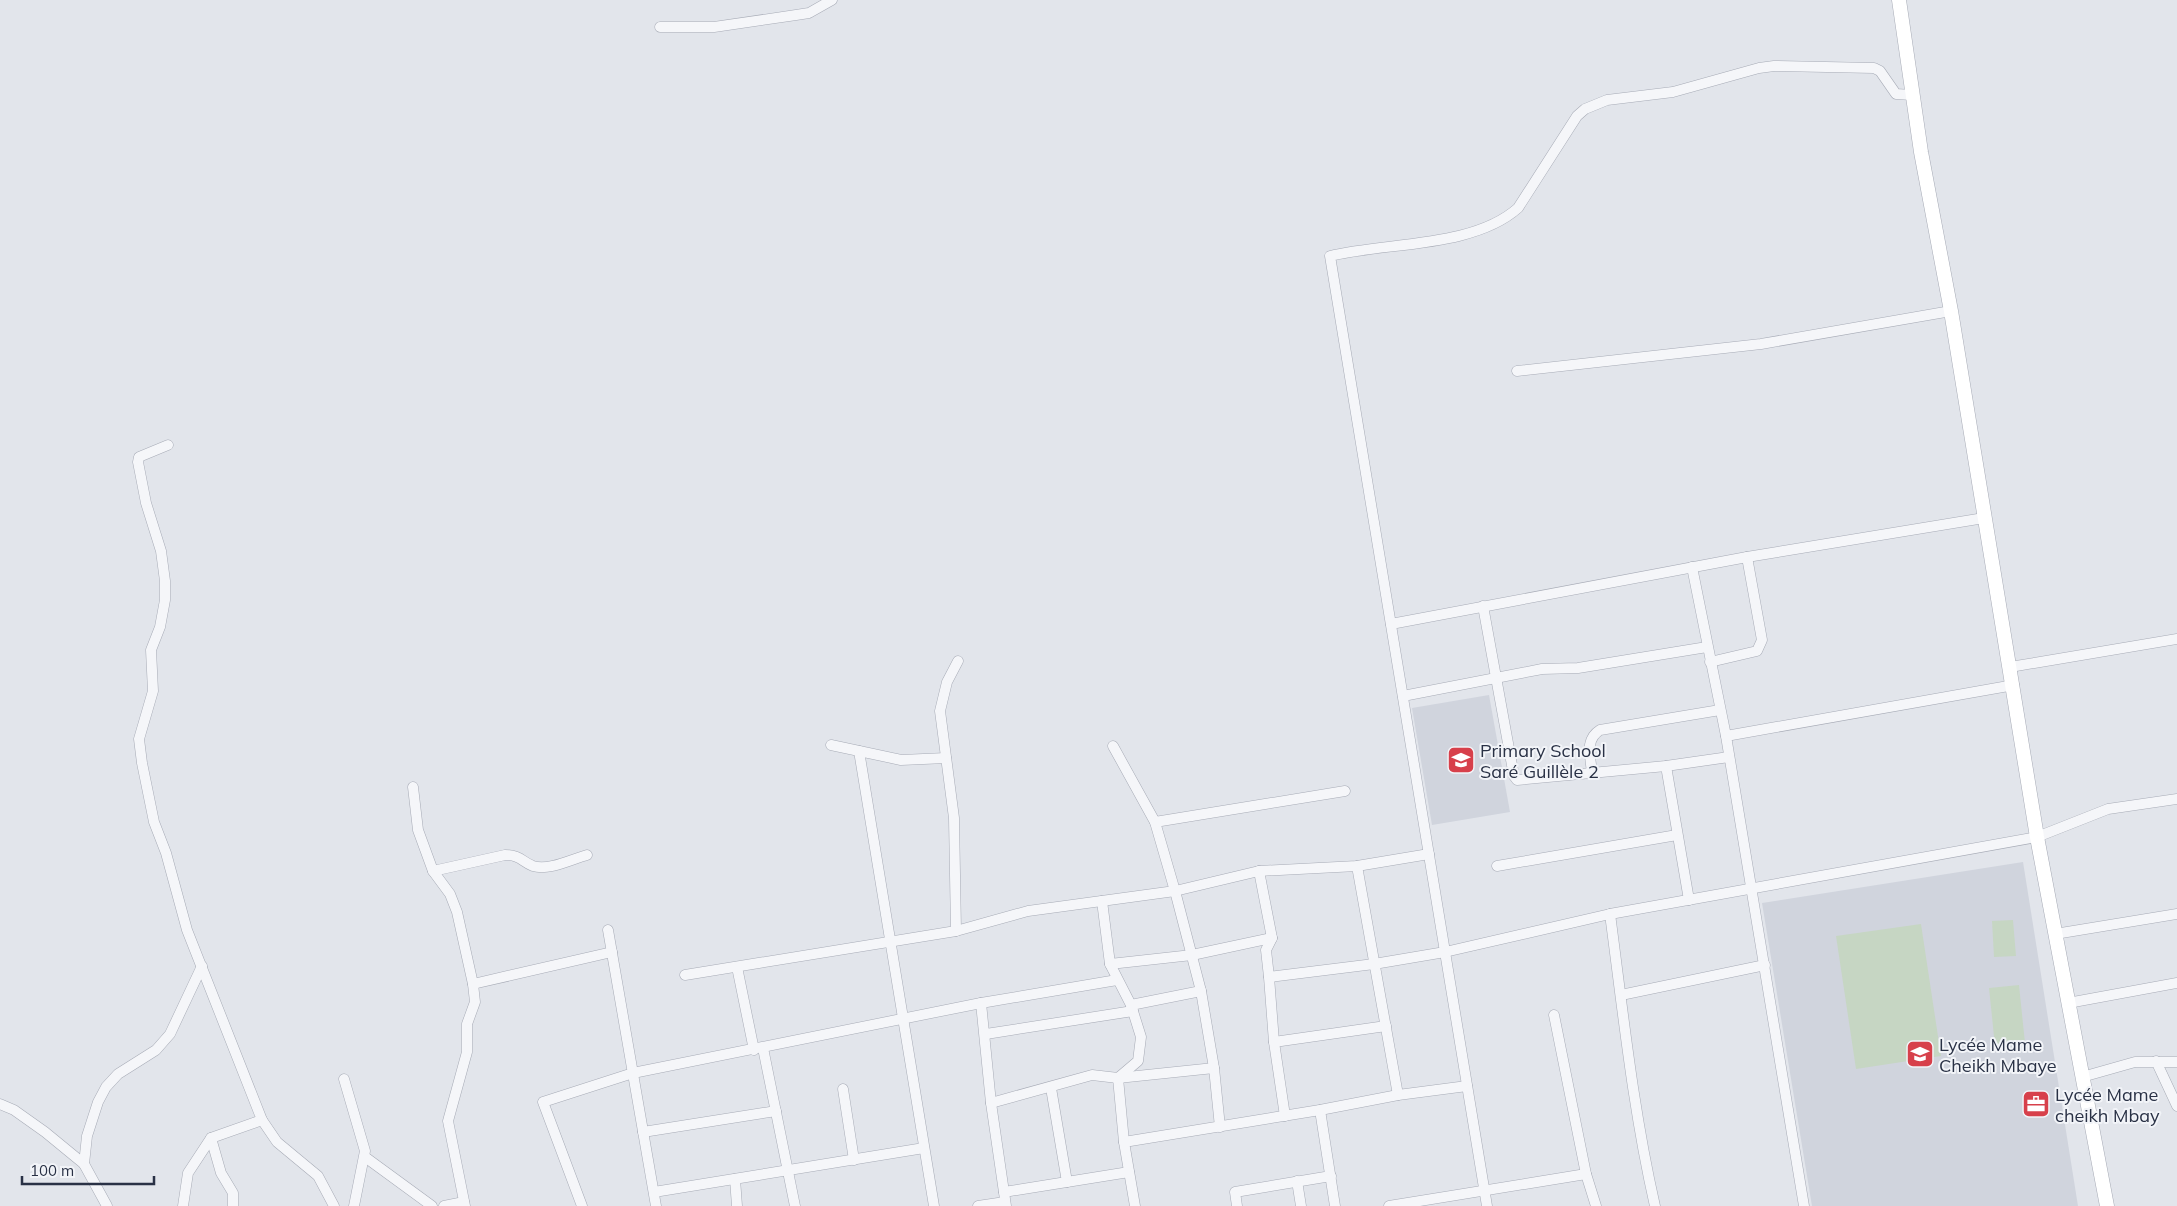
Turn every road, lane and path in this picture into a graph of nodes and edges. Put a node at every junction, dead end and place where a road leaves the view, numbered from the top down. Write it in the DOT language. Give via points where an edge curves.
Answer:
graph roads {
  1 [pos="832,0"];
  2 [pos="1899,0"];
  3 [pos="660,27"];
  4 [pos="1912,95"];
  5 [pos="1950,311"];
  6 [pos="1517,372"];
  7 [pos="168,445"];
  8 [pos="1984,518"];
  9 [pos="1747,556"];
  10 [pos="1692,567"];
  11 [pos="1483,606"];
  12 [pos="1391,624"];
  13 [pos="2177,639"];
  14 [pos="1707,647"];
  15 [pos="958,661"];
  16 [pos="1710,662"];
  17 [pos="2010,667"];
  18 [pos="1496,678"];
  19 [pos="2014,685"];
  20 [pos="1403,696"];
  21 [pos="1720,710"];
  22 [pos="1726,736"];
  23 [pos="831,745"];
  24 [pos="1113,746"];
  25 [pos="859,751"];
  26 [pos="1730,757"];
  27 [pos="946,758"];
  28 [pos="1666,766"];
  29 [pos="1592,774"];
  30 [pos="413,787"];
  31 [pos="1345,791"];
  32 [pos="2177,799"];
  33 [pos="1155,822"];
  34 [pos="1677,835"];
  35 [pos="2037,837"];
  36 [pos="1428,854"];
  37 [pos="587,855"];
  38 [pos="1357,866"];
  39 [pos="1497,866"];
  40 [pos="433,870"];
  41 [pos="1259,871"];
  42 [pos="1752,889"];
  43 [pos="1175,891"];
  44 [pos="1688,900"];
  45 [pos="1102,901"];
  46 [pos="1610,914"];
  47 [pos="2177,914"];
  48 [pos="608,930"];
  49 [pos="956,931"];
  50 [pos="2055,934"];
  51 [pos="1272,938"];
  52 [pos="890,942"];
  53 [pos="612,952"];
  54 [pos="1445,952"];
  55 [pos="1192,955"];
  56 [pos="1110,964"];
  57 [pos="1374,964"];
  58 [pos="1765,964"];
  59 [pos="202,966"];
  60 [pos="736,967"];
  61 [pos="685,975"];
  62 [pos="1269,977"];
  63 [pos="1117,980"];
  64 [pos="2177,982"];
  65 [pos="473,984"];
  66 [pos="1201,991"];
  67 [pos="1621,995"];
  68 [pos="2068,1003"];
  69 [pos="981,1004"];
  70 [pos="1132,1008"];
  71 [pos="1554,1015"];
  72 [pos="903,1021"];
  73 [pos="1386,1026"];
  74 [pos="986,1034"];
  75 [pos="1274,1042"];
  76 [pos="759,1049"];
  77 [pos="2156,1061"];
  78 [pos="2177,1062"];
  79 [pos="1214,1068"];
  80 [pos="633,1073"];
  81 [pos="2082,1077"];
  82 [pos="344,1078"];
  83 [pos="1118,1078"];
  84 [pos="1467,1086"];
  85 [pos="1051,1088"];
  86 [pos="843,1090"];
  87 [pos="1398,1095"];
  88 [pos="991,1103"];
  89 [pos="0,1104"];
  90 [pos="2177,1106"];
  91 [pos="1320,1110"];
  92 [pos="776,1111"];
  93 [pos="1285,1116"];
  94 [pos="262,1120"];
  95 [pos="1220,1127"];
  96 [pos="643,1132"];
  97 [pos="211,1138"];
  98 [pos="1124,1142"];
  99 [pos="924,1148"];
  100 [pos="365,1157"];
  101 [pos="854,1160"];
  102 [pos="84,1164"];
  103 [pos="788,1171"];
  104 [pos="1129,1172"];
  105 [pos="1586,1174"];
  106 [pos="1330,1176"];
  107 [pos="734,1179"];
  108 [pos="1297,1181"];
  109 [pos="1067,1182"];
  110 [pos="1484,1189"];
  111 [pos="654,1192"];
  112 [pos="1005,1200"];
  113 [pos="465,1204"];
  114 [pos="107,1206"];
  115 [pos="183,1206"];
  116 [pos="233,1206"];
  117 [pos="334,1206"];
  118 [pos="354,1206"];
  119 [pos="432,1206"];
  120 [pos="444,1206"];
  121 [pos="582,1206"];
  122 [pos="656,1206"];
  123 [pos="737,1206"];
  124 [pos="795,1206"];
  125 [pos="934,1206"];
  126 [pos="978,1206"];
  127 [pos="1135,1206"];
  128 [pos="1237,1206"];
  129 [pos="1301,1206"];
  130 [pos="1336,1206"];
  131 [pos="1389,1206"];
  132 [pos="1487,1206"];
  133 [pos="1596,1206"];
  134 [pos="1655,1206"];
  135 [pos="1804,1206"];
  136 [pos="2107,1206"];
  1 -- 3 [label="street" via="796,15 714,27"];
  2 -- 4 [label="main road"];
  4 -- 5 [label="main road"];
  4 -- 12 [label="street" via="1896,94 1880,71 1874,68 1774,66 1682,90 1606,100 1577,116 1518,208 1506,220 1458,236 1330,256"];
  5 -- 6 [label="street" via="1761,344"];
  5 -- 8 [label="main road"];
  7 -- 59 [label="street" via="139,457 138,462 146,503 161,551 165,591 160,628 152,650 153,691 139,739 154,822 187,930"];
  8 -- 9 [label="street"];
  8 -- 17 [label="main road"];
  9 -- 10 [label="street"];
  9 -- 16 [label="street" via="1761,647 1757,651"];
  10 -- 11 [label="street"];
  10 -- 14 [label="street"];
  11 -- 12 [label="street"];
  11 -- 18 [label="street"];
  12 -- 20 [label="street"];
  13 -- 17 [label="street"];
  14 -- 16 [label="street"];
  14 -- 18 [label="street"];
  15 -- 27 [label="street" via="940,711"];
  16 -- 21 [label="street"];
  17 -- 19 [label="main road"];
  18 -- 20 [label="street"];
  18 -- 29 [label="street" via="1517,780"];
  19 -- 22 [label="street"];
  19 -- 35 [label="main road"];
  20 -- 36 [label="street"];
  21 -- 22 [label="street"];
  21 -- 29 [label="street" via="1600,730 1589,741"];
  22 -- 26 [label="street"];
  23 -- 25 [label="street"];
  24 -- 33 [label="street"];
  25 -- 27 [label="street" via="901,760"];
  25 -- 52 [label="street"];
  26 -- 28 [label="street"];
  26 -- 42 [label="street"];
  27 -- 49 [label="street" via="954,818"];
  28 -- 29 [label="street"];
  28 -- 34 [label="street"];
  30 -- 40 [label="street" via="418,830"];
  31 -- 33 [label="street"];
  32 -- 35 [label="street" via="2108,809"];
  33 -- 43 [label="street"];
  34 -- 39 [label="street"];
  34 -- 44 [label="street"];
  35 -- 42 [label="street"];
  35 -- 50 [label="main road"];
  36 -- 38 [label="street"];
  36 -- 54 [label="street"];
  37 -- 40 [label="street" via="545,867 533,866 515,855 505,855"];
  38 -- 41 [label="street"];
  38 -- 57 [label="street"];
  40 -- 65 [label="street" via="450,894 457,912"];
  41 -- 43 [label="street"];
  41 -- 51 [label="street"];
  42 -- 44 [label="street"];
  42 -- 58 [label="street"];
  43 -- 45 [label="street"];
  43 -- 55 [label="street"];
  44 -- 46 [label="street"];
  45 -- 49 [label="street" via="1028,911"];
  45 -- 56 [label="street"];
  46 -- 54 [label="street"];
  46 -- 67 [label="street"];
  47 -- 50 [label="street"];
  48 -- 53 [label="street"];
  49 -- 52 [label="street"];
  50 -- 68 [label="main road"];
  51 -- 55 [label="street"];
  51 -- 62 [label="street" via="1266,950"];
  52 -- 60 [label="street"];
  52 -- 72 [label="street"];
  53 -- 65 [label="street"];
  53 -- 80 [label="street"];
  54 -- 57 [label="street"];
  54 -- 84 [label="street"];
  55 -- 56 [label="street"];
  55 -- 66 [label="street"];
  56 -- 63 [label="street"];
  57 -- 62 [label="street"];
  57 -- 73 [label="street"];
  58 -- 67 [label="street"];
  58 -- 135 [label="street"];
  59 -- 94 [label="street"];
  59 -- 102 [label="street" via="170,1034 156,1050 118,1074 106,1086 87,1136"];
  60 -- 61 [label="street"];
  60 -- 76 [label="street"];
  62 -- 75 [label="street"];
  63 -- 69 [label="street"];
  63 -- 70 [label="street"];
  64 -- 68 [label="street"];
  65 -- 113 [label="street" via="475,994 466,1024 467,1052 448,1121"];
  66 -- 70 [label="street"];
  66 -- 79 [label="street"];
  67 -- 134 [label="street" via="1629,1071"];
  68 -- 81 [label="main road"];
  69 -- 72 [label="street"];
  69 -- 74 [label="street"];
  70 -- 74 [label="street"];
  70 -- 83 [label="street" via="1141,1037 1138,1061"];
  71 -- 105 [label="street"];
  72 -- 76 [label="street"];
  72 -- 99 [label="street"];
  73 -- 75 [label="street"];
  73 -- 87 [label="street"];
  74 -- 88 [label="street"];
  75 -- 93 [label="street"];
  76 -- 80 [label="street"];
  76 -- 92 [label="street"];
  77 -- 78 [label="street"];
  77 -- 81 [label="street" via="2135,1062"];
  77 -- 90 [label="street"];
  79 -- 83 [label="street"];
  79 -- 95 [label="street"];
  80 -- 96 [label="street"];
  80 -- 121 [label="street" via="543,1102"];
  81 -- 136 [label="main road"];
  82 -- 100 [label="street"];
  83 -- 85 [label="street" via="1092,1075"];
  83 -- 98 [label="street"];
  84 -- 87 [label="street"];
  84 -- 110 [label="street"];
  85 -- 88 [label="street"];
  85 -- 109 [label="street"];
  86 -- 101 [label="street"];
  87 -- 91 [label="street"];
  88 -- 112 [label="street"];
  89 -- 102 [label="street" via="45,1132"];
  91 -- 93 [label="street"];
  91 -- 106 [label="street"];
  92 -- 96 [label="street"];
  92 -- 103 [label="street"];
  93 -- 95 [label="street"];
  94 -- 97 [label="street"];
  94 -- 117 [label="street" via="277,1142 318,1176"];
  95 -- 98 [label="street"];
  96 -- 111 [label="street"];
  97 -- 115 [label="street" via="188,1173"];
  97 -- 116 [label="street" via="220,1173 234,1193"];
  98 -- 104 [label="street"];
  99 -- 101 [label="street"];
  99 -- 125 [label="street"];
  100 -- 118 [label="street"];
  100 -- 119 [label="street"];
  101 -- 103 [label="street"];
  102 -- 114 [label="street"];
  103 -- 107 [label="street"];
  103 -- 124 [label="street"];
  104 -- 109 [label="street"];
  104 -- 127 [label="street"];
  105 -- 110 [label="street"];
  105 -- 133 [label="street"];
  106 -- 108 [label="street"];
  106 -- 130 [label="street"];
  107 -- 111 [label="street"];
  107 -- 123 [label="street"];
  108 -- 128 [label="street" via="1234,1192"];
  108 -- 129 [label="street"];
  109 -- 112 [label="street"];
  110 -- 131 [label="street"];
  110 -- 132 [label="street"];
  111 -- 122 [label="street"];
  112 -- 126 [label="street"];
  113 -- 120 [label="street"];
}
